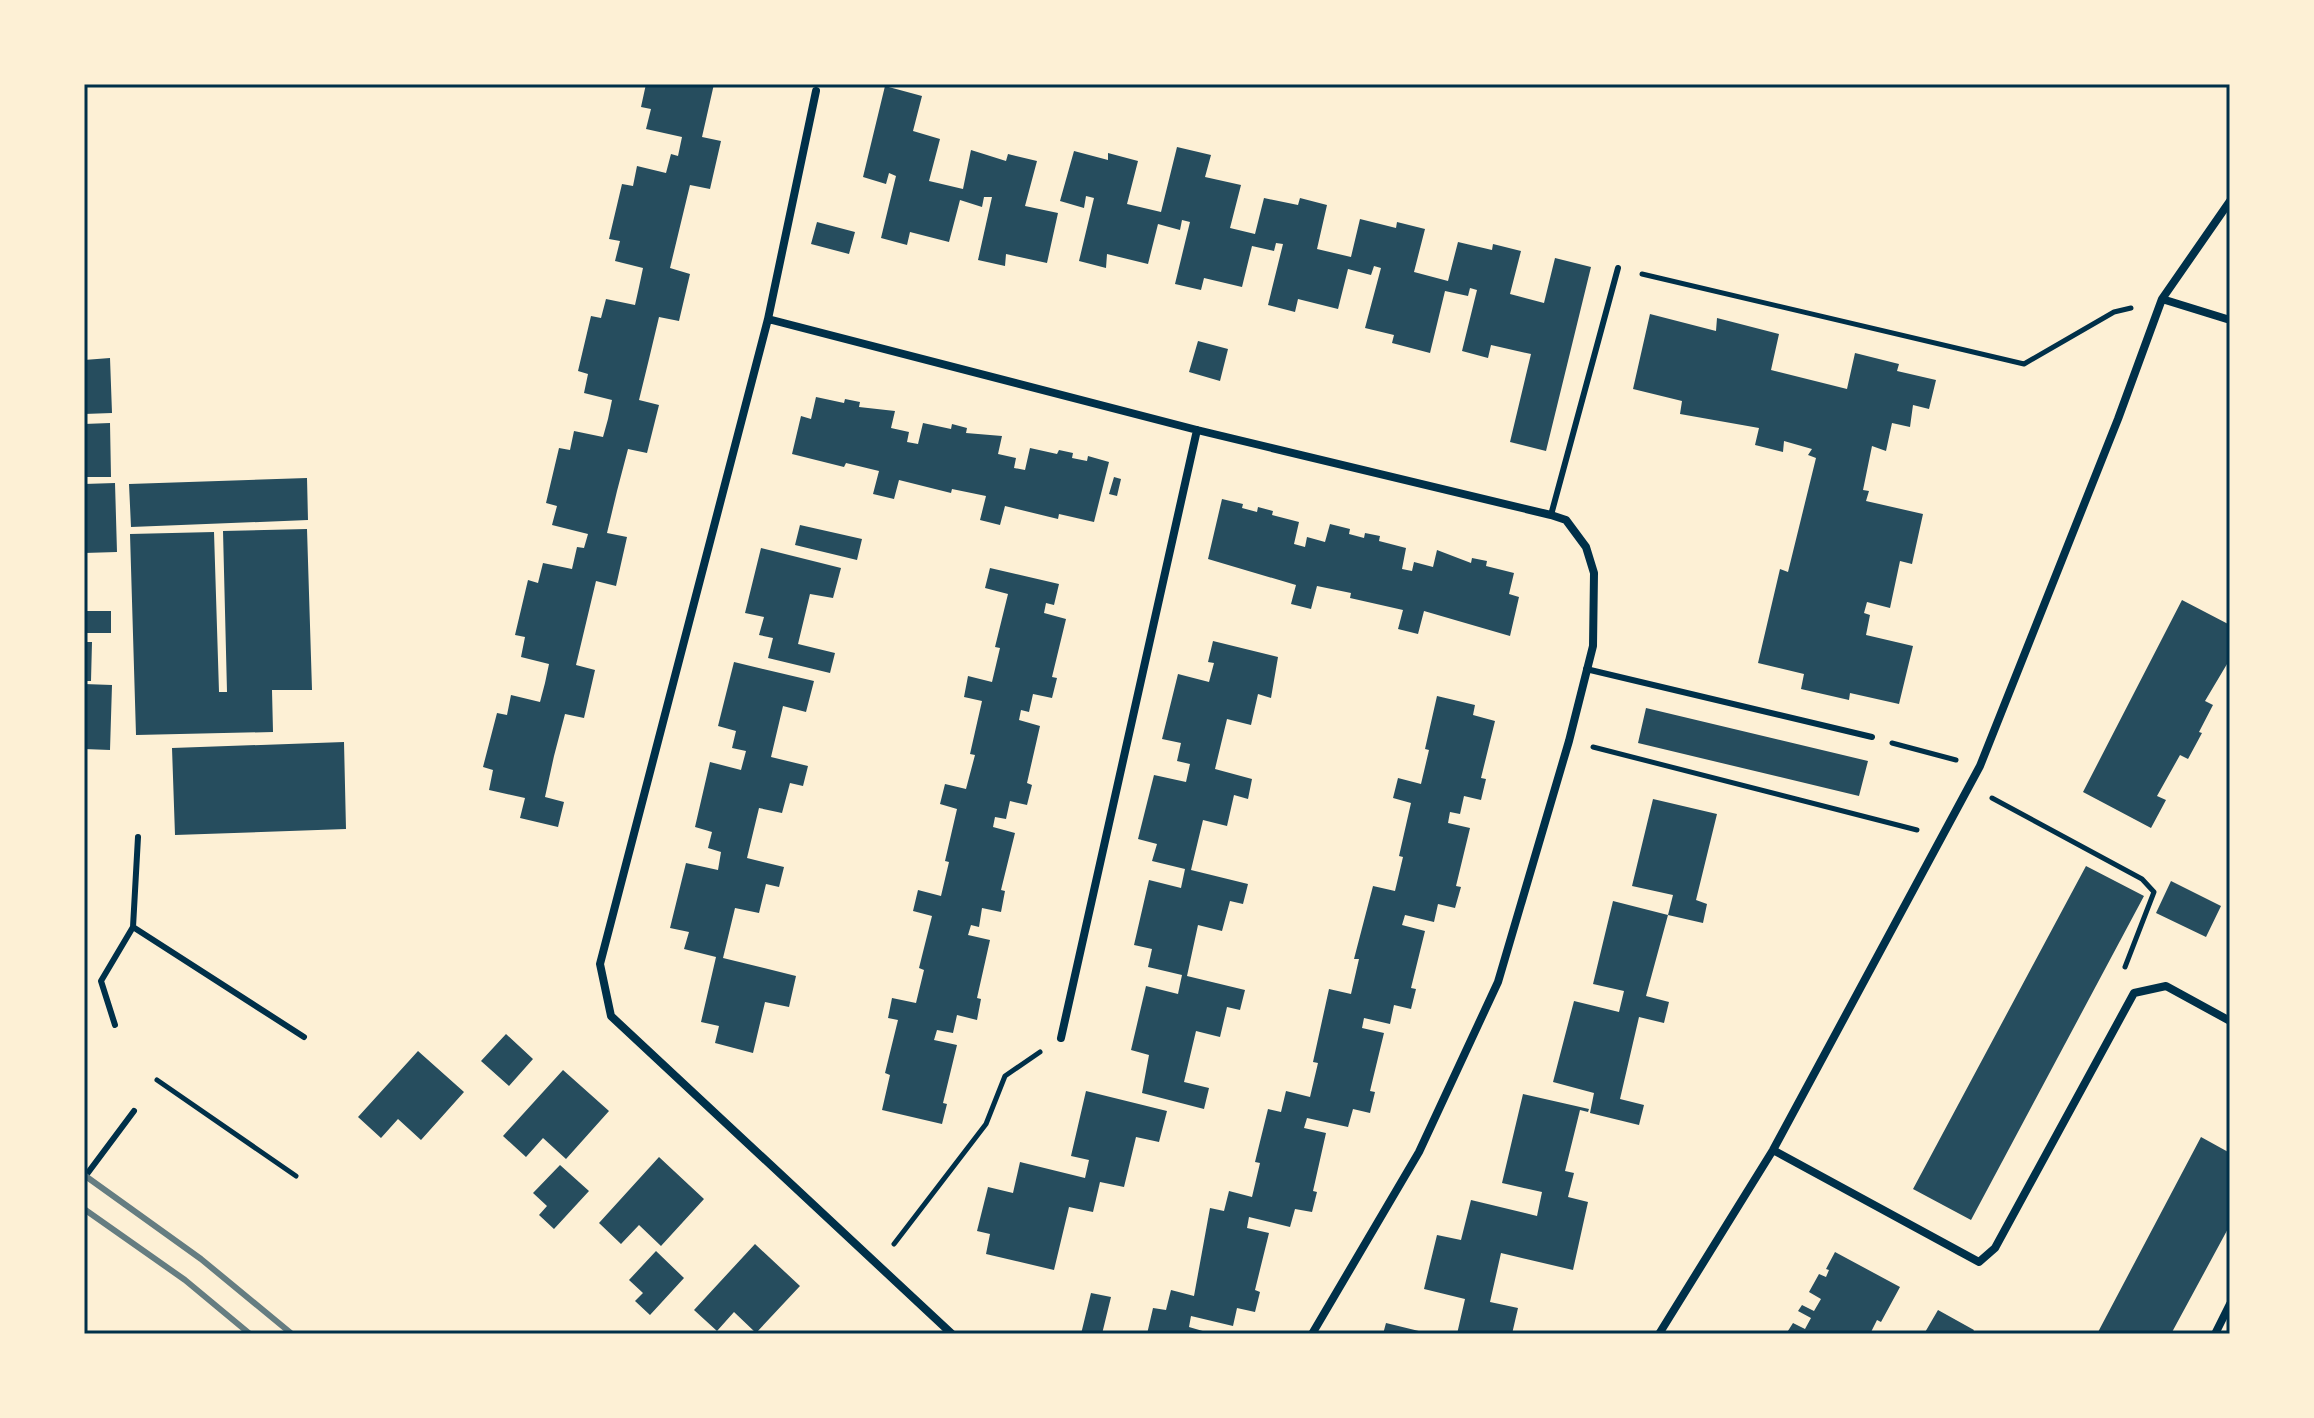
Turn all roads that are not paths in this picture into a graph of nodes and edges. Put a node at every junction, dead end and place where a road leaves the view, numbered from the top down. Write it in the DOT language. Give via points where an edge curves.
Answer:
graph roads {
  1 [pos="816,91"];
  2 [pos="2230,201"];
  3 [pos="1618,268"];
  4 [pos="2162,299"];
  5 [pos="768,319"];
  6 [pos="2230,320"];
  7 [pos="1197,430"];
  8 [pos="1551,515"];
  9 [pos="1586,669"];
  10 [pos="1872,737"];
  11 [pos="138,837"];
  12 [pos="133,927"];
  13 [pos="2230,1021"];
  14 [pos="115,1025"];
  15 [pos="304,1037"];
  16 [pos="1061,1038"];
  17 [pos="134,1111"];
  18 [pos="1773,1150"];
  19 [pos="84,1178"];
  20 [pos="2230,1304"];
  21 [pos="952,1334"];
  22 [pos="1312,1334"];
  23 [pos="1659,1334"];
  24 [pos="2215,1334"];
  1 -- 5 [label="street"];
  2 -- 4 [label="street"];
  3 -- 8 [label="lane"];
  4 -- 6 [label="street"];
  4 -- 18 [label="street" via="1980,766"];
  5 -- 7 [label="street"];
  5 -- 21 [label="street" via="600,964 611,1016"];
  7 -- 8 [label="street"];
  7 -- 16 [label="street"];
  8 -- 9 [label="street" via="1566,520 1586,547 1594,573 1593,646"];
  9 -- 10 [label="lane"];
  9 -- 22 [label="street" via="1498,982 1419,1152"];
  11 -- 12 [label="lane"];
  12 -- 14 [label="lane" via="101,981"];
  12 -- 15 [label="lane"];
  13 -- 18 [label="street" via="2166,986 2134,993 1995,1248 1979,1262"];
  17 -- 19 [label="lane"];
  18 -- 23 [label="street"];
  20 -- 24 [label="street"];
}
